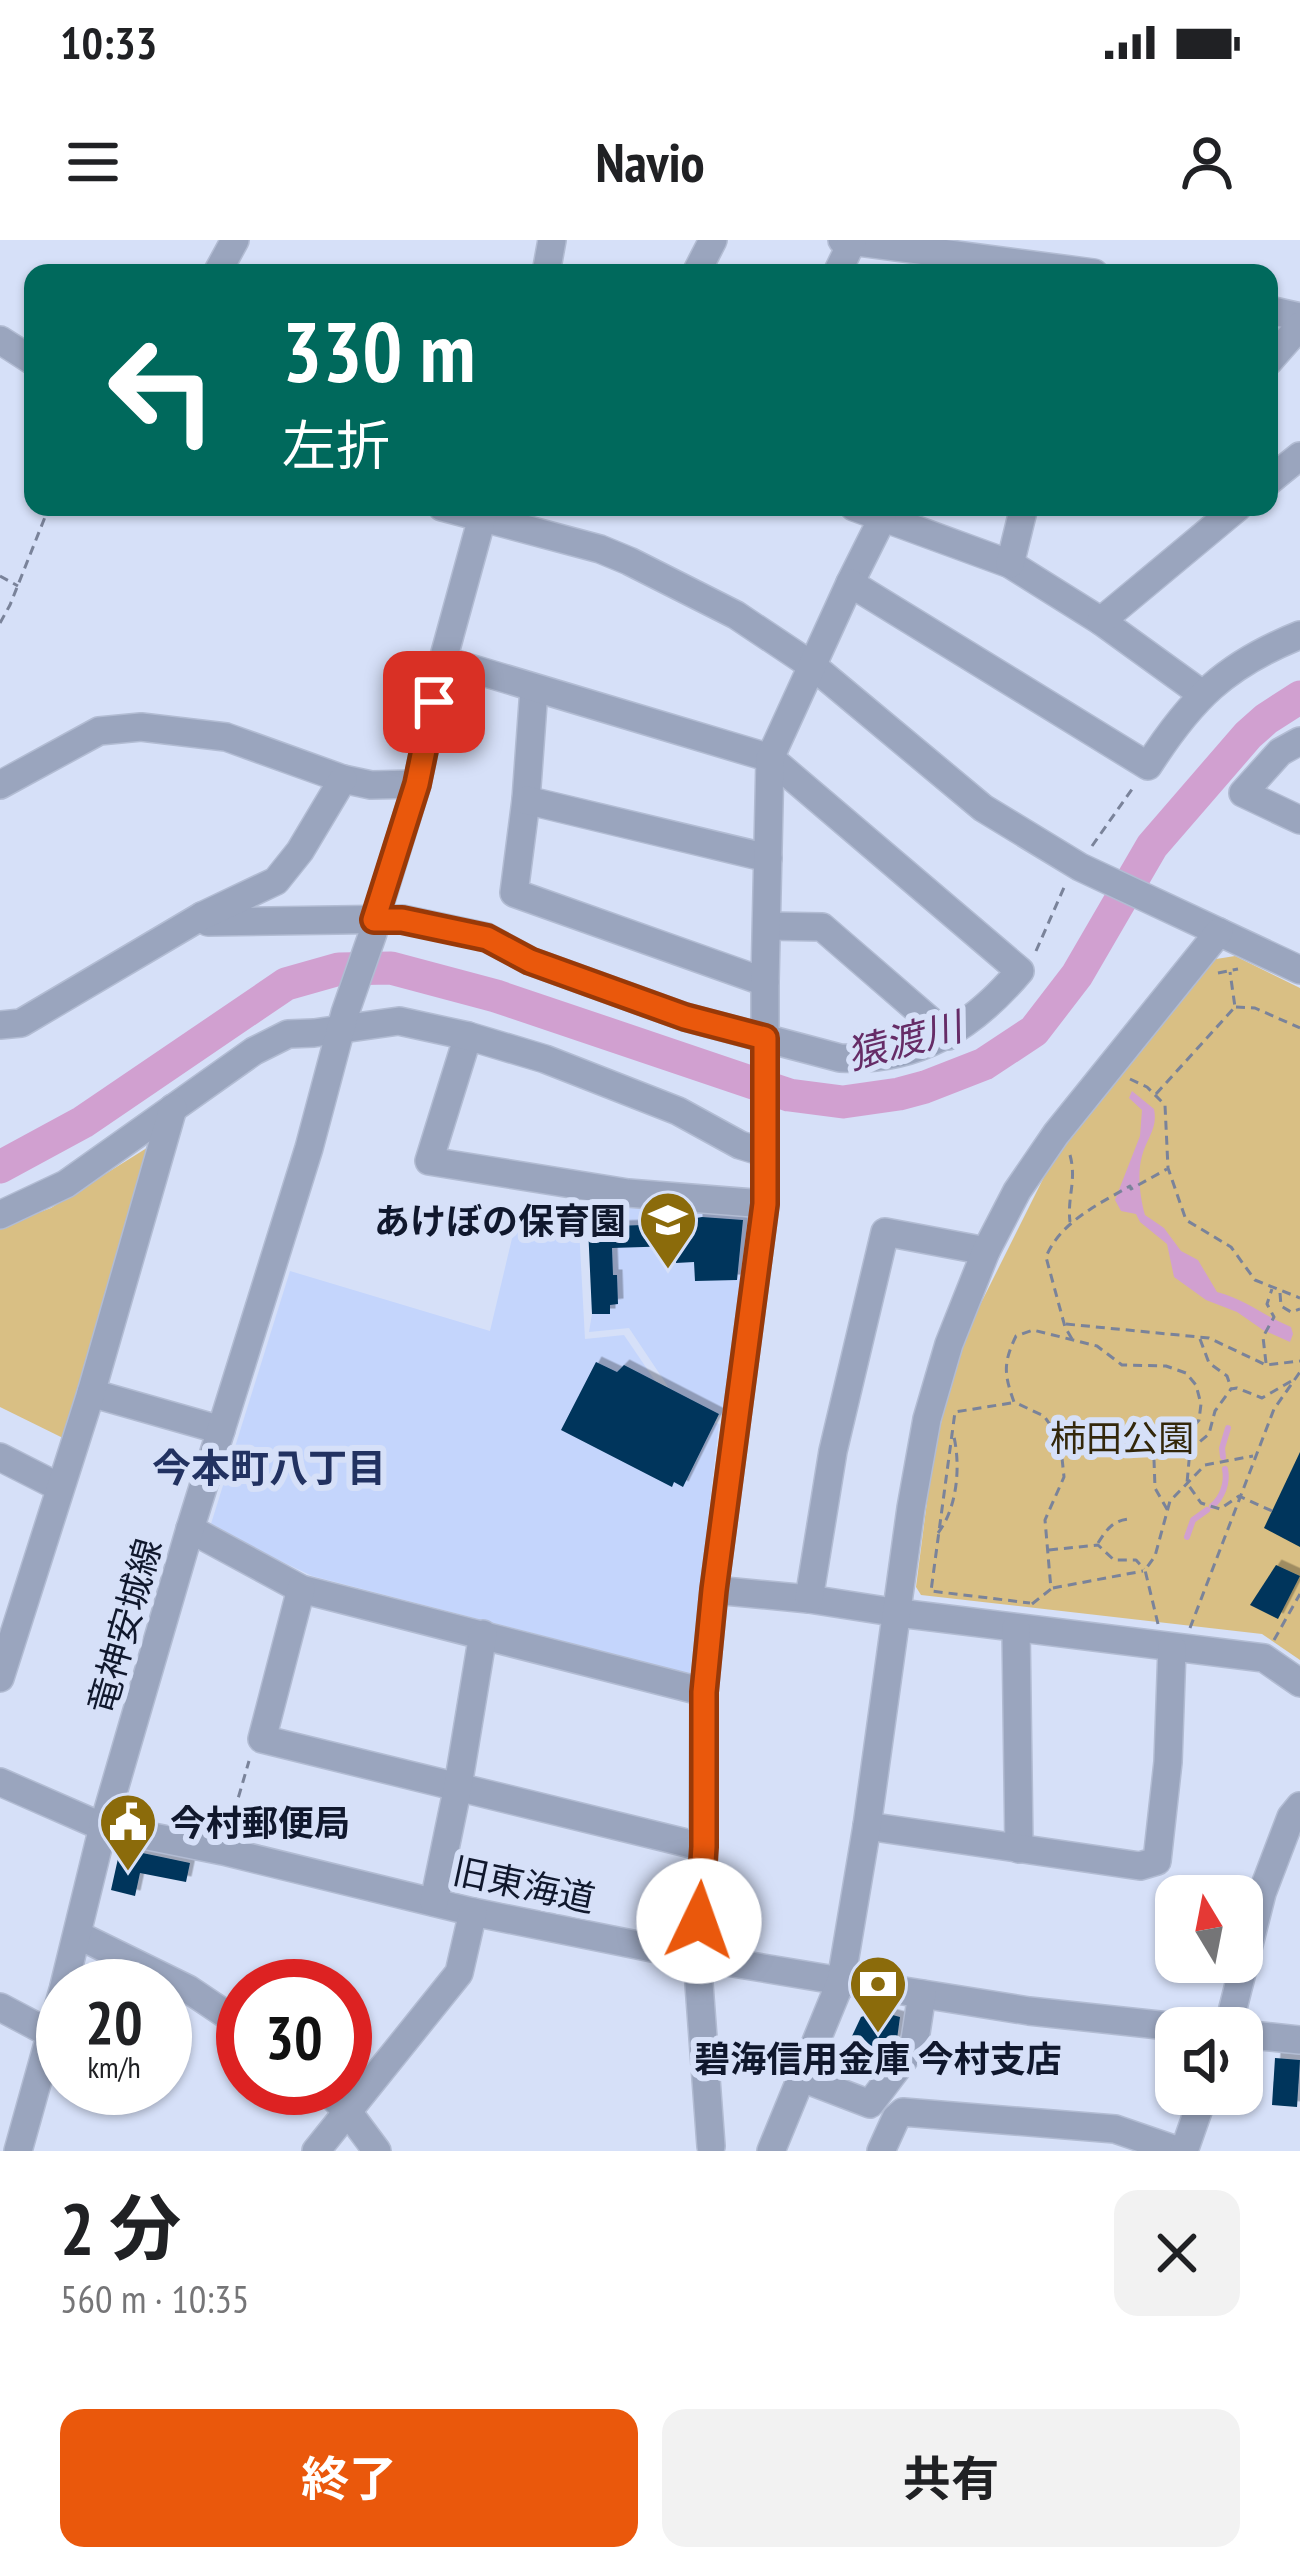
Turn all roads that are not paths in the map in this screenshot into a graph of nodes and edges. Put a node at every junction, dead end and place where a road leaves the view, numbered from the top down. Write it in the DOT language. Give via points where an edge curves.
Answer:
graph roads {
  1 [pos="847,241"];
  2 [pos="1021,264"];
  3 [pos="1300,326"];
  4 [pos="1278,351"];
  5 [pos="483,516"];
  6 [pos="497,516"];
  7 [pos="876,516"];
  8 [pos="1022,516"];
  9 [pos="1227,516"];
  10 [pos="883,519"];
  11 [pos="1010,563"];
  12 [pos="850,583"];
  13 [pos="1101,621"];
  14 [pos="1300,635"];
  15 [pos="443,660"];
  16 [pos="814,668"];
  17 [pos="534,688"];
  18 [pos="1202,694"];
  19 [pos="1300,742"];
  20 [pos="770,758"];
  21 [pos="343,779"];
  22 [pos="417,784"];
  23 [pos="0,785"];
  24 [pos="526,800"];
  25 [pos="1300,820"];
  26 [pos="768,858"];
  27 [pos="202,916"];
  28 [pos="766,926"];
  29 [pos="374,927"];
  30 [pos="1219,932"];
  31 [pos="1300,970"];
  32 [pos="765,982"];
  33 [pos="343,1021"];
  34 [pos="0,1025"];
  35 [pos="469,1036"];
  36 [pos="948,1036"];
  37 [pos="765,1044"];
  38 [pos="173,1108"];
  39 [pos="764,1145"];
  40 [pos="765,1204"];
  41 [pos="0,1215"];
  42 [pos="986,1251"];
  43 [pos="91,1393"];
  44 [pos="221,1430"];
  45 [pos="0,1457"];
  46 [pos="59,1487"];
  47 [pos="190,1529"];
  48 [pos="301,1589"];
  49 [pos="714,1590"];
  50 [pos="809,1599"];
  51 [pos="898,1613"];
  52 [pos="1025,1620"];
  53 [pos="483,1634"];
  54 [pos="1171,1647"];
  55 [pos="0,1678"];
  56 [pos="1300,1683"];
  57 [pos="704,1692"];
  58 [pos="0,1782"];
  59 [pos="458,1786"];
  60 [pos="1300,1806"];
  61 [pos="867,1826"];
  62 [pos="103,1827"];
  63 [pos="704,1847"];
  64 [pos="1019,1849"];
  65 [pos="434,1902"];
  66 [pos="473,1912"];
  67 [pos="78,1935"];
  68 [pos="697,1958"];
  69 [pos="71,1959"];
  70 [pos="841,1981"];
  71 [pos="922,1994"];
  72 [pos="0,2007"];
  73 [pos="1233,2007"];
  74 [pos="216,2008"];
  75 [pos="1155,2025"];
  76 [pos="36,2026"];
  77 [pos="1263,2037"];
  78 [pos="1300,2041"];
  79 [pos="802,2078"];
  80 [pos="372,2082"];
  81 [pos="36,2087"];
  82 [pos="346,2115"];
  83 [pos="350,2115"];
  84 [pos="1196,2115"];
  85 [pos="783,2148"];
  86 [pos="712,2150"];
  87 [pos="18,2151"];
  88 [pos="316,2151"];
  89 [pos="377,2151"];
  90 [pos="881,2151"];
  91 [pos="1181,2151"];
  1 -- 2 [label="street"];
  3 -- 4 [label="street"];
  5 -- 15 [label="street"];
  6 -- 16 [label="street" via="629,561"];
  7 -- 10 [label="street"];
  8 -- 11 [label="street"];
  9 -- 13 [label="street"];
  10 -- 11 [label="street"];
  10 -- 12 [label="street"];
  11 -- 13 [label="street"];
  12 -- 16 [label="street"];
  12 -- 18 [label="street" via="1148,766"];
  13 -- 18 [label="street"];
  14 -- 18 [label="street" via="1258,652"];
  15 -- 17 [label="street"];
  15 -- 22 [label="street"];
  16 -- 20 [label="street"];
  16 -- 30 [label="street" via="983,808 1080,867"];
  17 -- 20 [label="street"];
  17 -- 24 [label="street"];
  19 -- 25 [label="street" via="1243,793"];
  20 -- 26 [label="street"];
  20 -- 36 [label="street" via="1020,971"];
  21 -- 22 [label="street"];
  21 -- 23 [label="street" via="226,737 141,727 99,731"];
  21 -- 27 [label="street" via="276,881"];
  22 -- 29 [label="street"];
  24 -- 26 [label="street"];
  24 -- 32 [label="street" via="514,893"];
  26 -- 28 [label="street"];
  27 -- 29 [label="street"];
  27 -- 34 [label="street" via="21,1023"];
  28 -- 32 [label="street"];
  28 -- 36 [label="street" via="822,927"];
  29 -- 33 [label="street, 竜神安城線"];
  29 -- 37 [label="street" via="402,920 487,938 530,961"];
  30 -- 31 [label="street"];
  30 -- 42 [label="street" via="1056,1134"];
  32 -- 37 [label="street"];
  33 -- 35 [label="street" via="399,1021"];
  33 -- 38 [label="street" via="254,1051"];
  33 -- 44 [label="street, 竜神安城線"];
  35 -- 39 [label="street" via="656,1102 740,1145"];
  35 -- 40 [label="street" via="429,1161 628,1193"];
  36 -- 37 [label="street" via="862,1059"];
  37 -- 39 [label="street"];
  38 -- 41 [label="street" via="66,1184"];
  38 -- 43 [label="street"];
  39 -- 40 [label="street"];
  40 -- 49 [label="street"];
  42 -- 50 [label="street" via="885,1232 833,1451"];
  42 -- 51 [label="street" via="927,1419"];
  43 -- 44 [label="street"];
  43 -- 46 [label="street"];
  44 -- 47 [label="street, 竜神安城線"];
  45 -- 46 [label="street"];
  46 -- 55 [label="street"];
  47 -- 48 [label="street"];
  47 -- 62 [label="street, 竜神安城線"];
  48 -- 53 [label="street"];
  48 -- 59 [label="street" via="262,1738"];
  49 -- 50 [label="street"];
  49 -- 57 [label="street"];
  50 -- 51 [label="street"];
  51 -- 52 [label="street"];
  51 -- 61 [label="street"];
  52 -- 54 [label="street"];
  52 -- 64 [label="street"];
  53 -- 57 [label="street"];
  53 -- 59 [label="street"];
  54 -- 56 [label="street" via="1264,1658"];
  54 -- 64 [label="street" via="1157,1861 1140,1866"];
  57 -- 63 [label="street"];
  58 -- 62 [label="street, 旧東海道"];
  59 -- 63 [label="street"];
  59 -- 65 [label="street"];
  60 -- 73 [label="street" via="1262,1893"];
  61 -- 64 [label="street"];
  61 -- 70 [label="street"];
  62 -- 65 [label="street, 旧東海道"];
  62 -- 67 [label="street, 竜神安城線"];
  63 -- 68 [label="street"];
  65 -- 66 [label="street, 旧東海道"];
  66 -- 68 [label="street, 旧東海道"];
  66 -- 80 [label="street" via="459,1973"];
  67 -- 69 [label="street, 竜神安城線"];
  67 -- 74 [label="street"];
  68 -- 70 [label="street, 旧東海道"];
  68 -- 86 [label="street"];
  70 -- 71 [label="street, 旧東海道"];
  70 -- 79 [label="street"];
  71 -- 75 [label="street, 旧東海道"];
  71 -- 79 [label="street" via="914,2045 870,2104"];
  72 -- 76 [label="street"];
  77 -- 78 [label="street"];
  79 -- 85 [label="street"];
  81 -- 87 [label="street, 竜神安城線"];
  82 -- 88 [label="street"];
  83 -- 89 [label="street"];
  84 -- 91 [label="street"];
  90 -- 91 [label="street" via="903,2112 1115,2128"];
}
